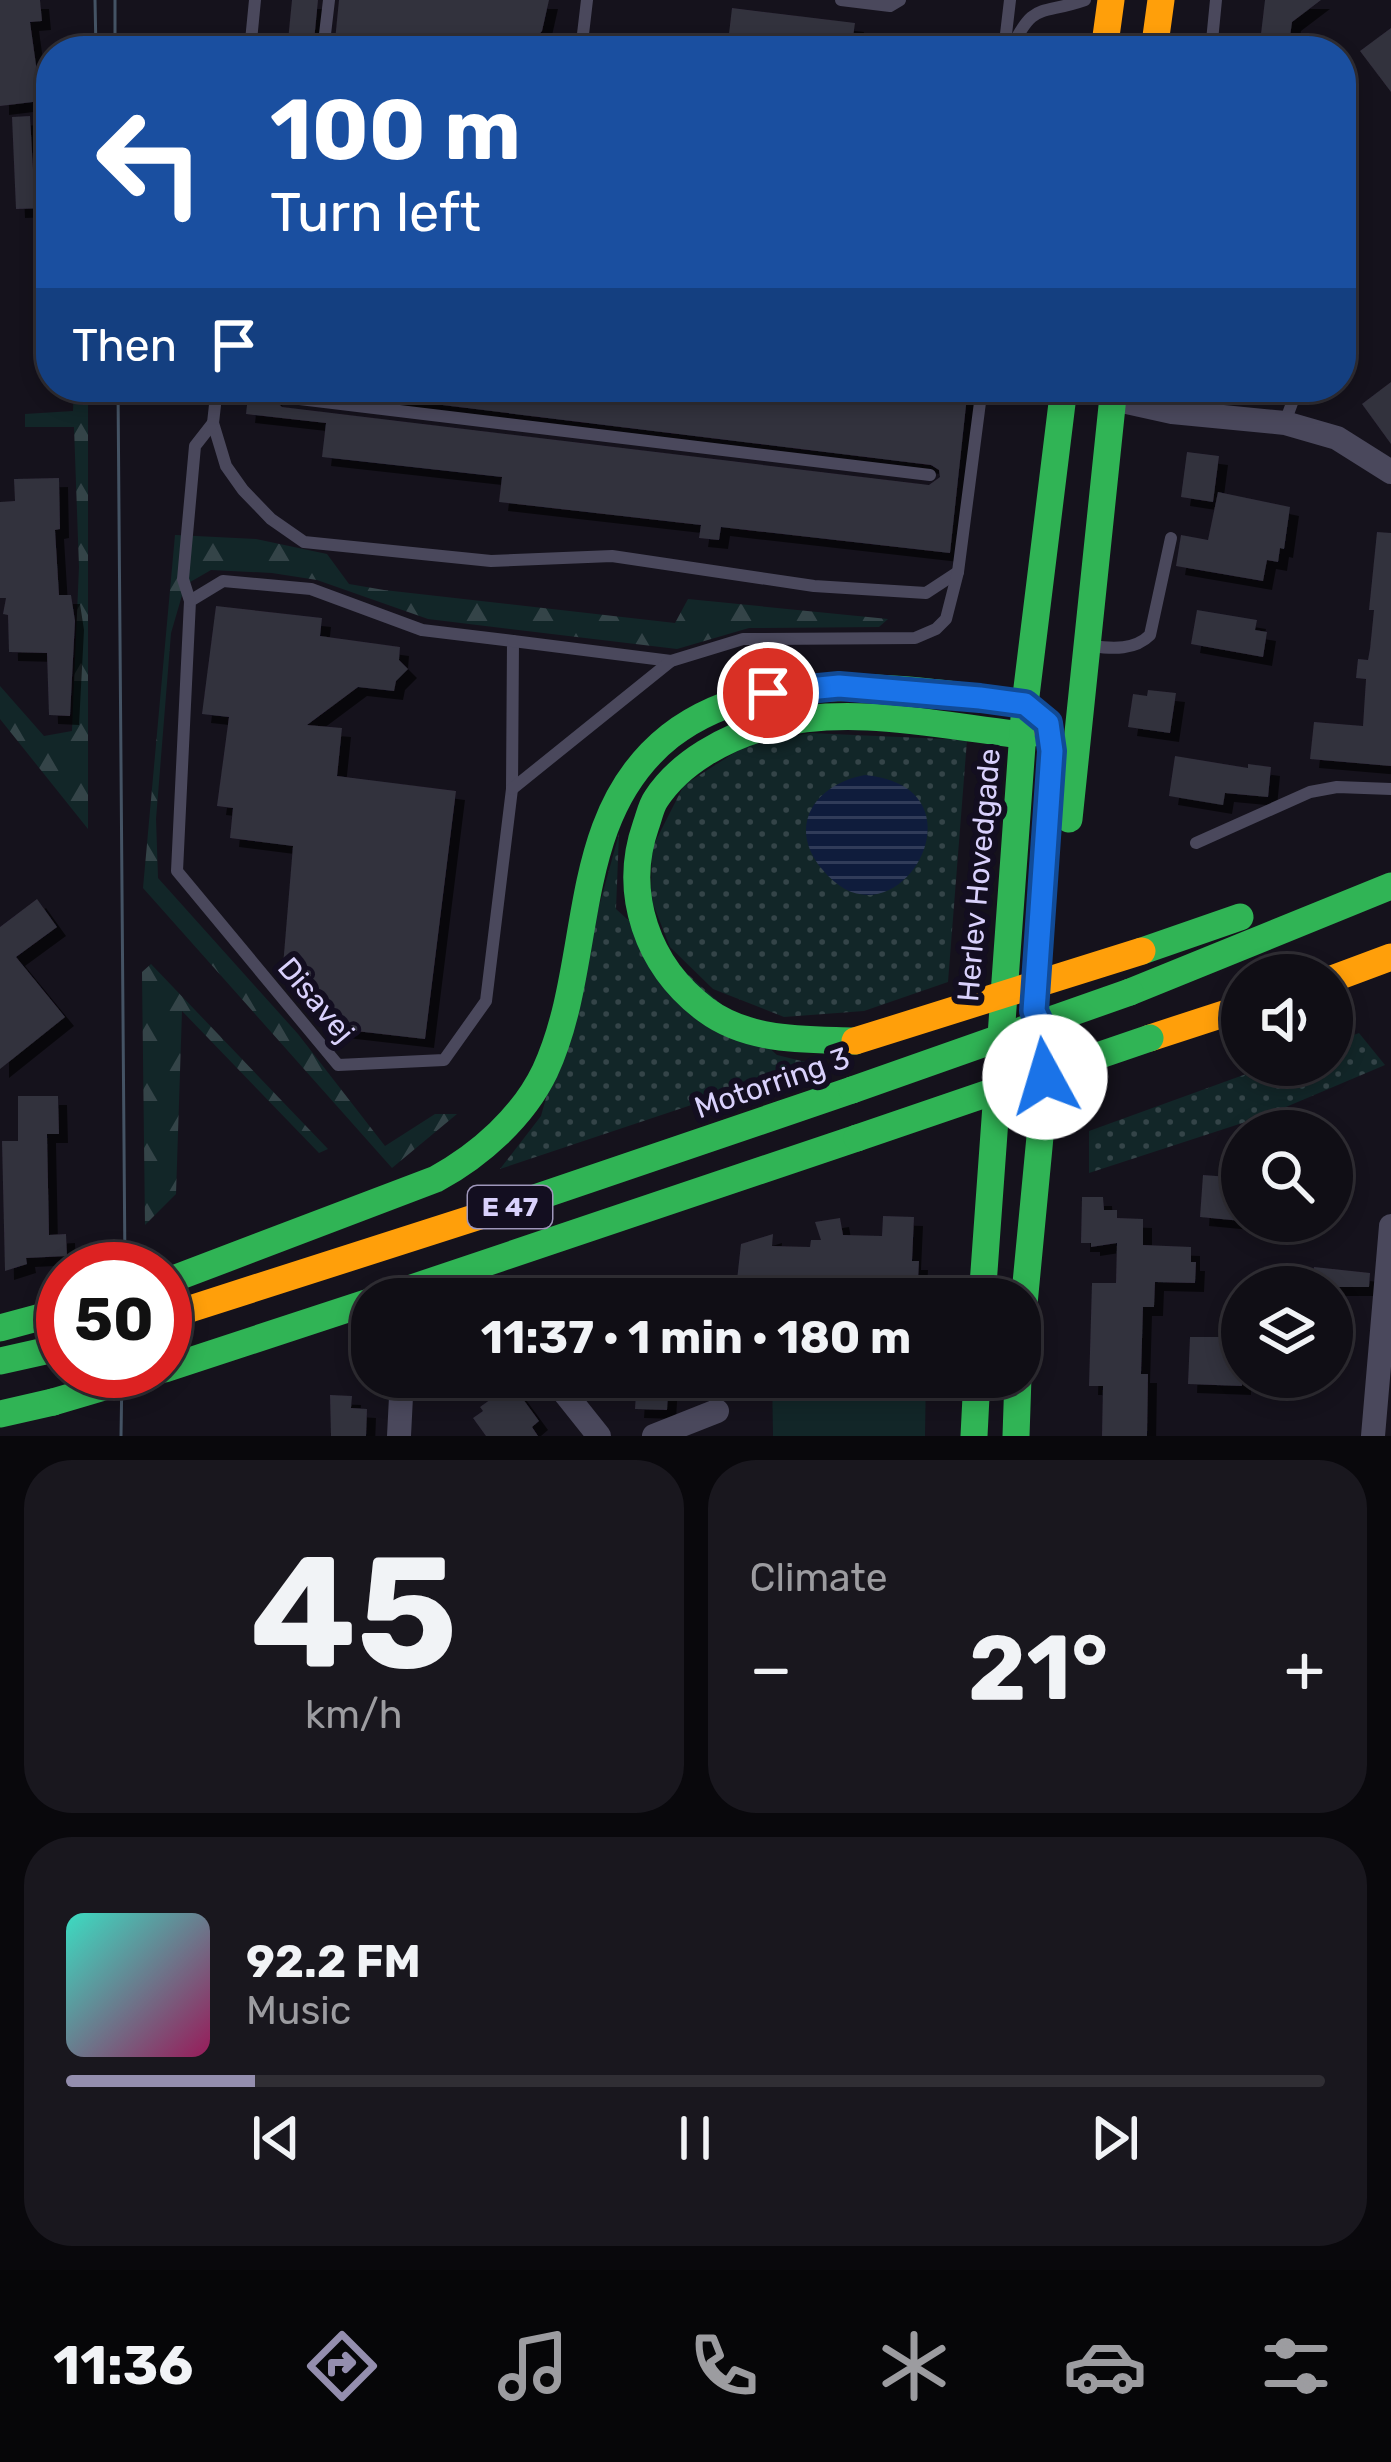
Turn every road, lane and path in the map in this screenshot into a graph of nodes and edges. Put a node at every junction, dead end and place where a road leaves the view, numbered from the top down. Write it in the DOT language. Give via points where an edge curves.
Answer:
graph roads {
  1 [pos="255,0"];
  2 [pos="329,0"];
  3 [pos="587,0"];
  4 [pos="841,0"];
  5 [pos="900,0"];
  6 [pos="1010,0"];
  7 [pos="1085,0"];
  8 [pos="1111,0"];
  9 [pos="1161,0"];
  10 [pos="1216,0"];
  11 [pos="251,36"];
  12 [pos="325,36"];
  13 [pos="583,36"];
  14 [pos="1010,36"];
  15 [pos="1017,36"];
  16 [pos="1106,36"];
  17 [pos="1156,36"];
  18 [pos="1212,36"];
  19 [pos="215,402"];
  20 [pos="325,402"];
  21 [pos="980,402"];
  22 [pos="1062,402"];
  23 [pos="1112,402"];
  24 [pos="1141,402"];
  25 [pos="1293,402"];
  26 [pos="213,422"];
  27 [pos="1285,423"];
  28 [pos="1391,472"];
  29 [pos="930,475"];
  30 [pos="1171,538"];
  31 [pos="958,572"];
  32 [pos="190,601"];
  33 [pos="513,641"];
  34 [pos="1085,645"];
  35 [pos="670,662"];
  36 [pos="1025,704"];
  37 [pos="1078,719"];
  38 [pos="1037,732"];
  39 [pos="512,789"];
  40 [pos="1391,789"];
  41 [pos="1196,843"];
  42 [pos="1391,866"];
  43 [pos="1391,886"];
  44 [pos="1391,956"];
  45 [pos="1353,971"];
  46 [pos="1391,972"];
  47 [pos="1353,976"];
  48 [pos="1221,1016"];
  49 [pos="1049,1043"];
  50 [pos="1391,1226"];
  51 [pos="192,1272"];
  52 [pos="440,1278"];
  53 [pos="983,1278"];
  54 [pos="1027,1278"];
  55 [pos="351,1308"];
  56 [pos="192,1309"];
  57 [pos="36,1318"];
  58 [pos="0,1328"];
  59 [pos="36,1352"];
  60 [pos="0,1360"];
  61 [pos="192,1360"];
  62 [pos="66,1398"];
  63 [pos="400,1398"];
  64 [pos="569,1398"];
  65 [pos="976,1398"];
  66 [pos="1017,1398"];
  67 [pos="717,1412"];
  68 [pos="0,1414"];
  69 [pos="399,1436"];
  70 [pos="599,1436"];
  71 [pos="654,1436"];
  72 [pos="974,1436"];
  73 [pos="1016,1436"];
  74 [pos="1373,1436"];
  1 -- 11 [label="lane"];
  2 -- 12 [label="lane"];
  3 -- 13 [label="lane"];
  4 -- 5 [label="lane"];
  6 -- 14 [label="lane"];
  7 -- 15 [label="lane" via="1031,13"];
  8 -- 16 [label="main road"];
  9 -- 17 [label="main road"];
  10 -- 18 [label="lane"];
  19 -- 26 [label="lane, Disavej"];
  20 -- 29 [label="lane"];
  21 -- 31 [label="lane"];
  22 -- 36 [label="main road"];
  23 -- 34 [label="main road"];
  24 -- 27 [label="street"];
  25 -- 27 [label="lane"];
  26 -- 31 [label="lane, Disavej" via="243,490 304,542 491,561 612,556 814,586 926,593"];
  26 -- 32 [label="lane, Disavej" via="195,446 183,579"];
  27 -- 28 [label="street" via="1337,438"];
  30 -- 34 [label="lane" via="1150,634 1115,649"];
  31 -- 35 [label="lane" via="946,619 915,638 743,639"];
  32 -- 33 [label="lane" via="223,581 311,589 422,630"];
  32 -- 39 [label="lane, Disavej" via="177,871 338,1065 445,1060 486,1001"];
  33 -- 35 [label="lane"];
  33 -- 39 [label="lane, Disavej"];
  34 -- 37 [label="main road"];
  35 -- 39 [label="lane"];
  36 -- 38 [label="main road" via="1039,714"];
  36 -- 51 [label="main road" via="839,686 768,693 694,718 634,770 614,804 599,841 560,1040 519,1111 446,1174"];
  37 -- 38 [label="main road"];
  37 -- 49 [label="main road"];
  38 -- 42 [label="main road, bridge" via="825,718 764,727 710,747 676,774 651,809 637,850 634,894 643,936 664,974 731,1027 815,1046 855,1041"];
  38 -- 49 [label="main road" via="1052,751 1034,1011"];
  38 -- 53 [label="main road, Herlev Hovedgade" via="1003,973"];
  40 -- 41 [label="lane" via="1310,792"];
  43 -- 56 [label="main road, Motorring 3 / E 47, bridge" via="1130,992"];
  44 -- 45 [label="main road"];
  46 -- 47 [label="main road"];
  48 -- 52 [label="main road, E 47, bridge"];
  49 -- 54 [label="main road"];
  50 -- 74 [label="street"];
  55 -- 61 [label="main road, E 47"];
  57 -- 58 [label="main road"];
  59 -- 60 [label="main road"];
  62 -- 68 [label="main road, E 47, bridge"];
  63 -- 69 [label="street"];
  64 -- 70 [label="street"];
  65 -- 72 [label="main road"];
  66 -- 73 [label="main road"];
  67 -- 71 [label="street"];
}
